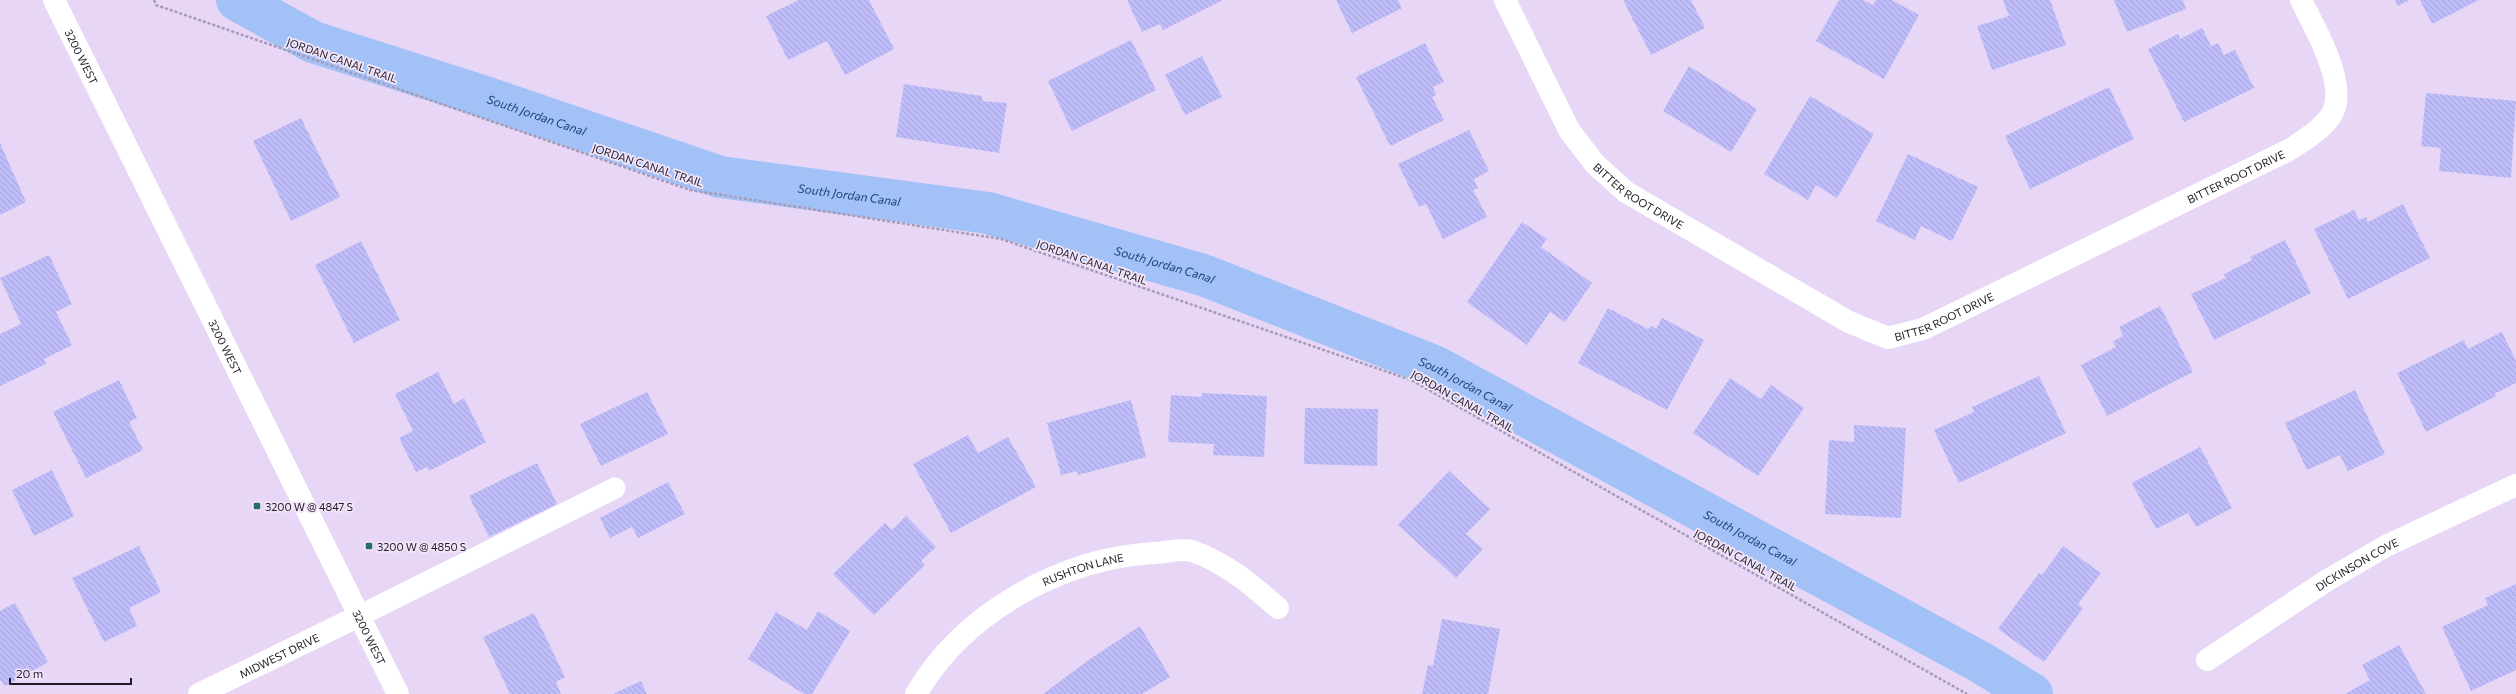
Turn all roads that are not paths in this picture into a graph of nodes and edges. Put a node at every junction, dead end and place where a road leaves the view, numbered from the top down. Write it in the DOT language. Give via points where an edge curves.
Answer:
graph roads {
  1 [pos="54,0"];
  2 [pos="1505,0"];
  3 [pos="2301,0"];
  4 [pos="2516,485"];
  5 [pos="615,488"];
  6 [pos="1278,608"];
  7 [pos="359,616"];
  8 [pos="2207,660"];
  9 [pos="199,694"];
  10 [pos="398,694"];
  11 [pos="916,694"];
  1 -- 7 [label="street, 3200 WEST"];
  2 -- 3 [label="street, BITTER ROOT DRIVE" via="1569,130 1595,164 1626,192 1849,322 1888,338 1923,329 2289,150 2313,134 2333,112 2336,85 2326,53"];
  4 -- 8 [label="street, DICKINSON COVE" via="2386,546 2326,581"];
  5 -- 7 [label="lane"];
  6 -- 11 [label="street, RUSHTON LANE" via="1240,574 1191,551 1138,554 1080,566 1026,590 976,624 928,674"];
  7 -- 9 [label="street, MIDWEST DRIVE"];
  7 -- 10 [label="street, 3200 WEST"];
}
